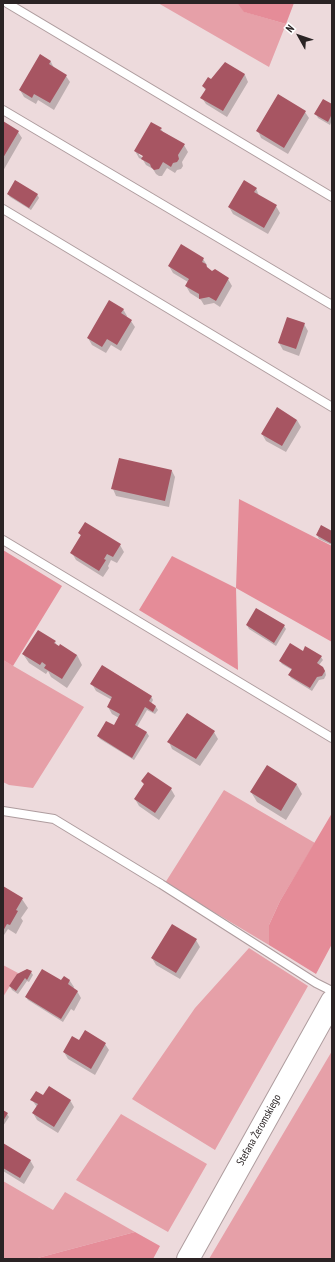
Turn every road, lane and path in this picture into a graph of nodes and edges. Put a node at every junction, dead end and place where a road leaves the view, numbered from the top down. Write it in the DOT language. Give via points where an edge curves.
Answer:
graph roads {
  1 [pos="7,3"];
  2 [pos="3,110"];
  3 [pos="332,197"];
  4 [pos="3,209"];
  5 [pos="332,305"];
  6 [pos="332,407"];
  7 [pos="3,540"];
  8 [pos="332,738"];
  9 [pos="3,811"];
  10 [pos="332,991"];
  11 [pos="332,1001"];
  12 [pos="188,1259"];
  1 -- 3 [label="lane"];
  2 -- 5 [label="lane"];
  4 -- 6 [label="lane"];
  7 -- 8 [label="lane"];
  9 -- 10 [label="lane" via="54,819"];
  11 -- 12 [label="main road, Stefana Żeromskiego"];
}
